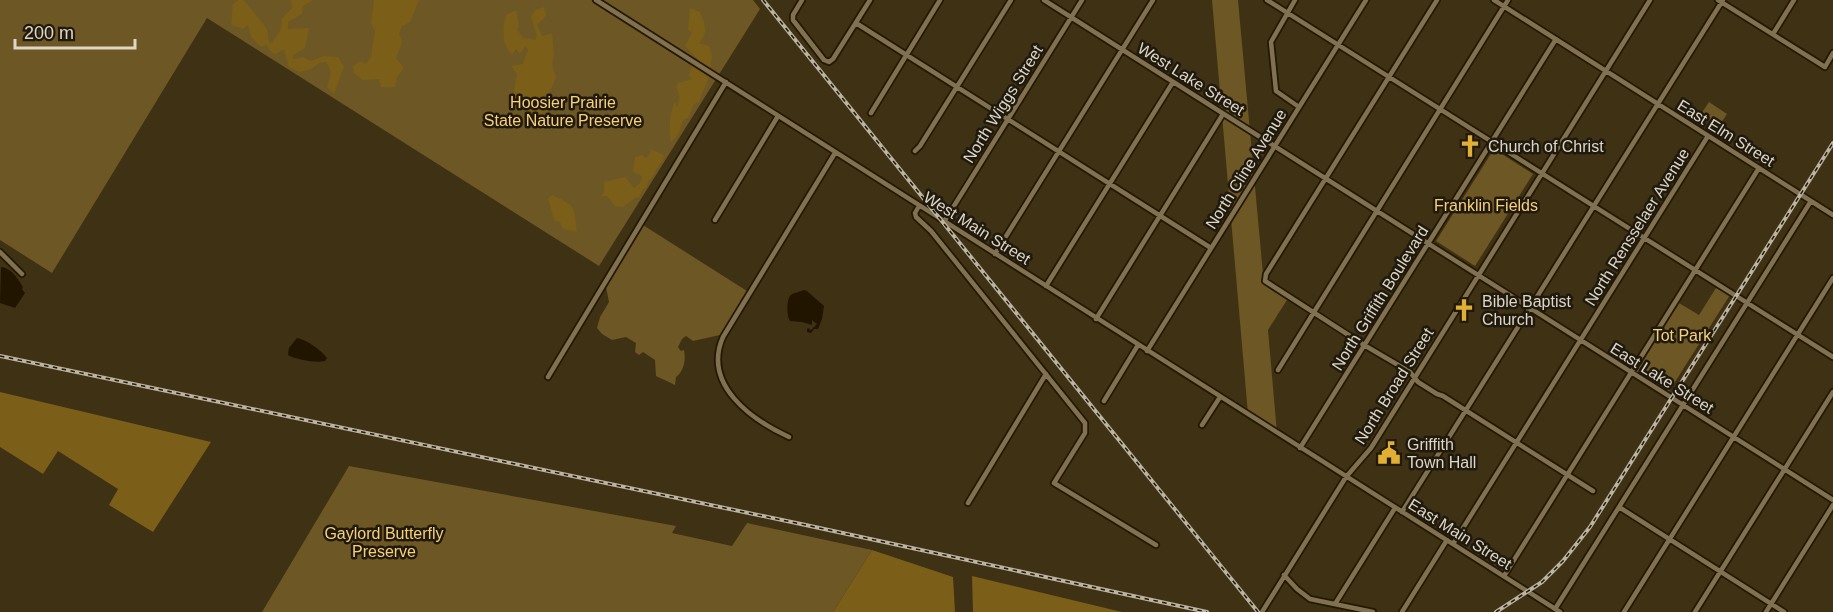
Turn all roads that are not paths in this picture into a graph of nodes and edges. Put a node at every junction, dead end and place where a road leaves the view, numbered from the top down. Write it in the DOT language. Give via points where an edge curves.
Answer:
graph roads {
  1 [pos="596,0"];
  2 [pos="802,0"];
  3 [pos="870,0"];
  4 [pos="940,0"];
  5 [pos="1011,0"];
  6 [pos="1044,0"];
  7 [pos="1082,0"];
  8 [pos="1153,0"];
  9 [pos="1267,0"];
  10 [pos="1295,0"];
  11 [pos="1366,0"];
  12 [pos="1437,0"];
  13 [pos="1494,0"];
  14 [pos="1508,0"];
  15 [pos="1650,0"];
  16 [pos="1794,0"];
  17 [pos="1720,1"];
  18 [pos="1504,7"];
  19 [pos="1288,13"];
  20 [pos="1071,18"];
  21 [pos="856,23"];
  22 [pos="1773,34"];
  23 [pos="1556,39"];
  24 [pos="1339,44"];
  25 [pos="1122,50"];
  26 [pos="1833,53"];
  27 [pos="906,55"];
  28 [pos="1606,71"];
  29 [pos="1389,76"];
  30 [pos="726,82"];
  31 [pos="1173,82"];
  32 [pos="957,87"];
  33 [pos="1658,104"];
  34 [pos="1299,107"];
  35 [pos="1441,109"];
  36 [pos="871,113"];
  37 [pos="1223,114"];
  38 [pos="778,116"];
  39 [pos="1008,120"];
  40 [pos="1708,136"];
  41 [pos="1492,141"];
  42 [pos="1275,146"];
  43 [pos="915,151"];
  44 [pos="1058,152"];
  45 [pos="836,153"];
  46 [pos="1759,168"];
  47 [pos="1542,173"];
  48 [pos="1326,178"];
  49 [pos="1109,184"];
  50 [pos="1811,201"];
  51 [pos="919,206"];
  52 [pos="1594,206"];
  53 [pos="1377,211"];
  54 [pos="1833,215"];
  55 [pos="1160,216"];
  56 [pos="715,220"];
  57 [pos="944,222"];
  58 [pos="1644,238"];
  59 [pos="1428,244"];
  60 [pos="1211,248"];
  61 [pos="0,252"];
  62 [pos="995,254"];
  63 [pos="1696,271"];
  64 [pos="22,274"];
  65 [pos="1478,275"];
  66 [pos="1833,278"];
  67 [pos="1046,286"];
  68 [pos="1747,303"];
  69 [pos="1530,308"];
  70 [pos="1314,313"];
  71 [pos="1096,319"];
  72 [pos="1797,335"];
  73 [pos="1581,340"];
  74 [pos="1138,345"];
  75 [pos="1364,345"];
  76 [pos="1147,351"];
  77 [pos="1833,357"];
  78 [pos="1278,370"];
  79 [pos="1632,373"];
  80 [pos="1047,374"];
  81 [pos="548,377"];
  82 [pos="1414,378"];
  83 [pos="1833,392"];
  84 [pos="1220,397"];
  85 [pos="1104,401"];
  86 [pos="1683,405"];
  87 [pos="1466,410"];
  88 [pos="1202,425"];
  89 [pos="789,437"];
  90 [pos="1733,437"];
  91 [pos="1517,442"];
  92 [pos="1300,448"];
  93 [pos="1784,469"];
  94 [pos="1568,474"];
  95 [pos="1346,477"];
  96 [pos="1593,491"];
  97 [pos="1833,500"];
  98 [pos="968,503"];
  99 [pos="1833,506"];
  100 [pos="1619,507"];
  101 [pos="1395,508"];
  102 [pos="1402,512"];
  103 [pos="1669,539"];
  104 [pos="1447,540"];
  105 [pos="1453,544"];
  106 [pos="1156,545"];
  107 [pos="1720,572"];
  108 [pos="1284,575"];
  109 [pos="1504,576"];
  110 [pos="1335,604"];
  111 [pos="1771,604"];
  112 [pos="1558,610"];
  113 [pos="1262,612"];
  114 [pos="1373,612"];
  115 [pos="1402,612"];
  116 [pos="1624,612"];
  117 [pos="1695,612"];
  118 [pos="1766,612"];
  119 [pos="1784,612"];
  1 -- 30 [label="street, West Main Street"];
  2 -- 21 [label="street" via="793,18 828,62"];
  3 -- 21 [label="street"];
  4 -- 27 [label="street"];
  5 -- 32 [label="street"];
  6 -- 20 [label="street, West Lake Street"];
  7 -- 20 [label="street, North Wiggs Street"];
  8 -- 25 [label="street"];
  9 -- 19 [label="street"];
  10 -- 19 [label="street"];
  11 -- 24 [label="street, North Cline Avenue"];
  12 -- 29 [label="street"];
  13 -- 18 [label="street, East Elm Street"];
  14 -- 18 [label="street"];
  15 -- 28 [label="street, North Broad Street"];
  16 -- 22 [label="street"];
  17 -- 22 [label="street"];
  17 -- 33 [label="street"];
  18 -- 23 [label="street, East Elm Street"];
  18 -- 35 [label="street"];
  19 -- 24 [label="street"];
  19 -- 34 [label="street" via="1272,42 1275,86 1279,94"];
  20 -- 25 [label="street, West Lake Street"];
  20 -- 39 [label="street, North Wiggs Street"];
  21 -- 27 [label="street"];
  22 -- 26 [label="street" via="1825,67"];
  23 -- 28 [label="street, East Elm Street"];
  23 -- 41 [label="street, North Griffith Boulevard"];
  24 -- 29 [label="street"];
  24 -- 34 [label="street, North Cline Avenue"];
  25 -- 31 [label="street, West Lake Street"];
  25 -- 44 [label="street"];
  27 -- 32 [label="street"];
  27 -- 36 [label="street"];
  28 -- 33 [label="street, East Elm Street"];
  28 -- 47 [label="street, North Broad Street"];
  29 -- 35 [label="street"];
  29 -- 48 [label="street"];
  30 -- 38 [label="street, West Main Street"];
  30 -- 81 [label="street"];
  31 -- 37 [label="street, West Lake Street"];
  31 -- 49 [label="street"];
  32 -- 39 [label="street"];
  32 -- 43 [label="street"];
  33 -- 40 [label="street, East Elm Street"];
  33 -- 52 [label="street"];
  34 -- 42 [label="street, North Cline Avenue"];
  35 -- 41 [label="street"];
  35 -- 53 [label="street"];
  37 -- 42 [label="street, West Lake Street"];
  37 -- 55 [label="street"];
  38 -- 45 [label="street, West Main Street"];
  38 -- 56 [label="street"];
  39 -- 44 [label="street"];
  39 -- 57 [label="street, North Wiggs Street"];
  40 -- 46 [label="street, East Elm Street"];
  40 -- 58 [label="street, North Rensselaer Avenue"];
  41 -- 47 [label="street"];
  41 -- 59 [label="street, North Griffith Boulevard"];
  42 -- 48 [label="street, West Lake Street"];
  42 -- 60 [label="street, North Cline Avenue"];
  44 -- 49 [label="street"];
  44 -- 62 [label="street"];
  45 -- 51 [label="street, West Main Street"];
  45 -- 89 [label="street" via="723,337 718,352 720,375 734,399"];
  46 -- 50 [label="street, East Elm Street"];
  46 -- 63 [label="street"];
  47 -- 52 [label="street"];
  47 -- 65 [label="street, North Broad Street"];
  48 -- 53 [label="street, West Lake Street"];
  48 -- 70 [label="street" via="1265,279"];
  49 -- 55 [label="street"];
  49 -- 67 [label="street"];
  50 -- 54 [label="street, East Elm Street"];
  50 -- 68 [label="street"];
  51 -- 57 [label="street, West Main Street"];
  51 -- 80 [label="street" via="916,217"];
  52 -- 58 [label="street"];
  52 -- 69 [label="street"];
  53 -- 59 [label="street, West Lake Street"];
  53 -- 70 [label="street"];
  55 -- 60 [label="street"];
  55 -- 71 [label="street"];
  57 -- 62 [label="street, West Main Street"];
  58 -- 63 [label="street"];
  58 -- 73 [label="street, North Rensselaer Avenue"];
  59 -- 65 [label="street, West Lake Street"];
  59 -- 75 [label="street, North Griffith Boulevard"];
  60 -- 76 [label="street, North Cline Avenue"];
  61 -- 64 [label="street"];
  62 -- 67 [label="street, West Main Street"];
  63 -- 68 [label="street"];
  63 -- 79 [label="street"];
  65 -- 69 [label="street, East Lake Street"];
  65 -- 82 [label="street, North Broad Street"];
  66 -- 72 [label="street"];
  67 -- 71 [label="street, West Main Street"];
  68 -- 72 [label="street"];
  68 -- 86 [label="street"];
  69 -- 73 [label="street, East Lake Street"];
  69 -- 87 [label="street"];
  70 -- 75 [label="street"];
  70 -- 78 [label="street"];
  71 -- 74 [label="street, West Main Street"];
  72 -- 77 [label="street"];
  72 -- 90 [label="street"];
  73 -- 79 [label="street, East Lake Street"];
  73 -- 91 [label="street, North Rensselaer Avenue"];
  74 -- 76 [label="street, West Main Street"];
  74 -- 85 [label="street"];
  75 -- 82 [label="street"];
  75 -- 92 [label="street, North Griffith Boulevard"];
  76 -- 84 [label="street, West Main Street"];
  79 -- 86 [label="street, East Lake Street"];
  79 -- 94 [label="street"];
  80 -- 98 [label="street"];
  80 -- 106 [label="street" via="1086,428 1054,483"];
  82 -- 87 [label="street"];
  82 -- 95 [label="street, North Broad Street" via="1371,448"];
  83 -- 93 [label="street"];
  84 -- 88 [label="street"];
  84 -- 92 [label="street, West Main Street"];
  86 -- 90 [label="street, East Lake Street"];
  86 -- 100 [label="street"];
  87 -- 91 [label="street"];
  87 -- 102 [label="street"];
  90 -- 93 [label="street, East Lake Street"];
  90 -- 103 [label="street"];
  91 -- 94 [label="street"];
  91 -- 105 [label="street, North Rensselaer Avenue"];
  92 -- 95 [label="street, West Main Street"];
  93 -- 97 [label="street, East Lake Street"];
  93 -- 107 [label="street"];
  94 -- 96 [label="street"];
  94 -- 109 [label="street"];
  95 -- 101 [label="street, East Main Street"];
  95 -- 108 [label="street, North Broad Street"];
  99 -- 111 [label="street"];
  100 -- 103 [label="street"];
  100 -- 112 [label="street"];
  101 -- 102 [label="street, East Main Street"];
  101 -- 110 [label="street"];
  102 -- 104 [label="street, East Main Street"];
  103 -- 107 [label="street"];
  103 -- 116 [label="street"];
  104 -- 105 [label="street, East Main Street"];
  104 -- 115 [label="street"];
  105 -- 109 [label="street, East Main Street"];
  107 -- 111 [label="street"];
  107 -- 117 [label="street"];
  108 -- 110 [label="street" via="1309,599"];
  108 -- 113 [label="street, North Broad Street"];
  109 -- 112 [label="street, East Main Street"];
  110 -- 114 [label="street"];
  111 -- 118 [label="street"];
  111 -- 119 [label="street"];
}
